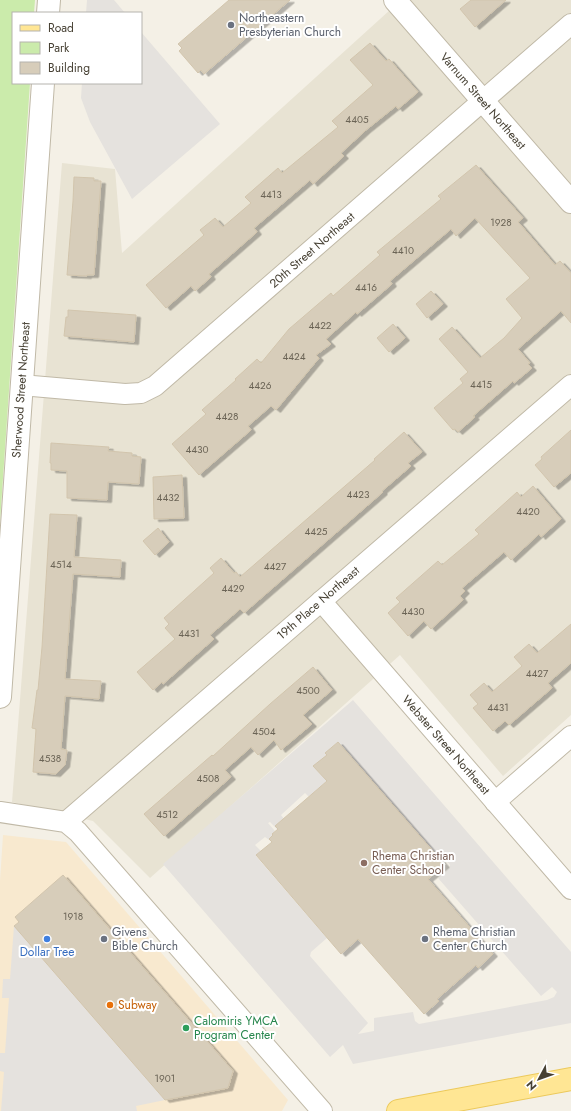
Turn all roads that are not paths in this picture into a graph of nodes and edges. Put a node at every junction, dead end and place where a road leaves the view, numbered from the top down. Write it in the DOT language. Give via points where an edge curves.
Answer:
graph roads {
  1 [pos="49,0"];
  2 [pos="395,0"];
  3 [pos="48,12"];
  4 [pos="571,24"];
  5 [pos="43,84"];
  6 [pos="483,101"];
  7 [pos="571,202"];
  8 [pos="21,385"];
  9 [pos="571,385"];
  10 [pos="321,601"];
  11 [pos="0,697"];
  12 [pos="571,736"];
  13 [pos="495,802"];
  14 [pos="0,812"];
  15 [pos="66,822"];
  16 [pos="571,889"];
  17 [pos="571,1079"];
  18 [pos="322,1111"];
  19 [pos="398,1111"];
  1 -- 3 [label="street"];
  2 -- 6 [label="street, Varnum Street Northeast"];
  4 -- 6 [label="street, 20th Street Northeast"];
  5 -- 8 [label="street, Sherwood Street Northeast"];
  6 -- 7 [label="street, Varnum Street Northeast"];
  6 -- 8 [label="street, 20th Street Northeast" via="155,386 141,393 125,394"];
  8 -- 11 [label="street, Sherwood Street Northeast"];
  9 -- 10 [label="street, 19th Place Northeast"];
  10 -- 13 [label="street, Webster Street Northeast"];
  10 -- 15 [label="street, 19th Place Northeast"];
  12 -- 13 [label="street"];
  13 -- 16 [label="street, Webster Street Northeast"];
  14 -- 15 [label="street"];
  15 -- 18 [label="street" via="84,838"];
  17 -- 19 [label="main road"];
}
